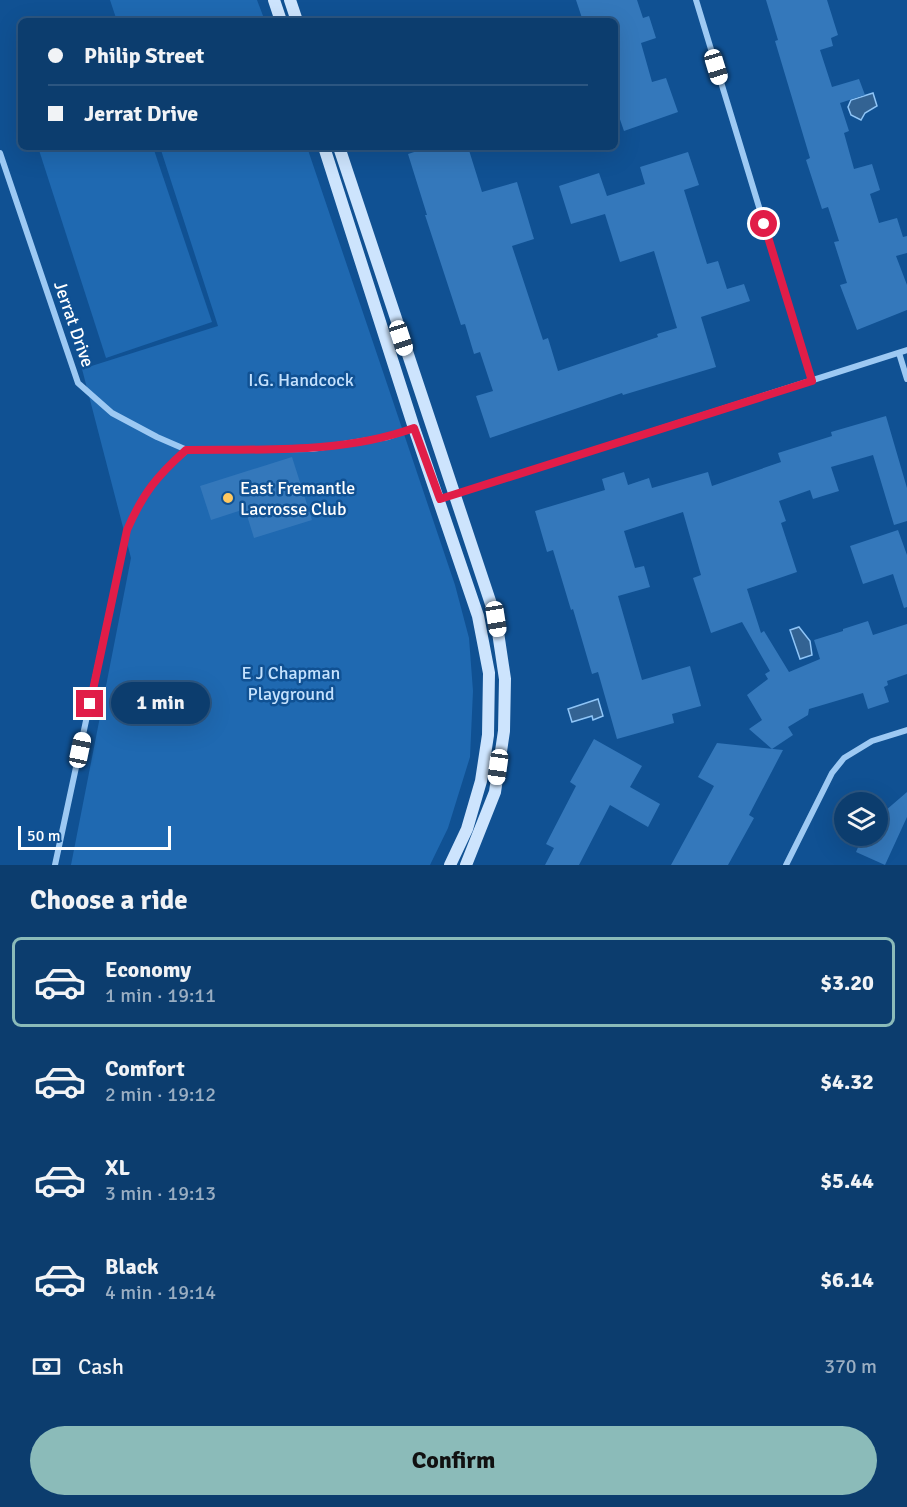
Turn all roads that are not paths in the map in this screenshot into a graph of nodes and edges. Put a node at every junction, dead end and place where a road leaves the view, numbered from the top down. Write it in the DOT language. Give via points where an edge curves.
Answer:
graph roads {
  1 [pos="274,0"];
  2 [pos="290,0"];
  3 [pos="696,0"];
  4 [pos="280,18"];
  5 [pos="296,18"];
  6 [pos="325,150"];
  7 [pos="340,150"];
  8 [pos="0,153"];
  9 [pos="907,350"];
  10 [pos="899,353"];
  11 [pos="907,378"];
  12 [pos="812,381"];
  13 [pos="414,428"];
  14 [pos="186,450"];
  15 [pos="455,494"];
  16 [pos="440,499"];
  17 [pos="907,730"];
  18 [pos="55,865"];
  19 [pos="450,865"];
  20 [pos="466,865"];
  21 [pos="786,865"];
  1 -- 4 [label="main road"];
  2 -- 5 [label="main road"];
  3 -- 12 [label="street"];
  6 -- 13 [label="main road"];
  7 -- 15 [label="main road"];
  8 -- 14 [label="street, Jerrat Drive" via="78,383 112,413"];
  9 -- 10 [label="street"];
  10 -- 11 [label="street"];
  10 -- 12 [label="street"];
  12 -- 15 [label="street"];
  13 -- 14 [label="street, Jerrat Drive" via="388,437 312,449"];
  13 -- 16 [label="main road"];
  14 -- 18 [label="street" via="151,485 127,530"];
  15 -- 16 [label="street"];
  15 -- 20 [label="main road" via="496,619 505,679 504,731 495,792"];
  16 -- 19 [label="main road" via="478,616 489,673 488,735 481,781 467,829"];
  17 -- 21 [label="street" via="872,741 844,758 832,773"];
}
